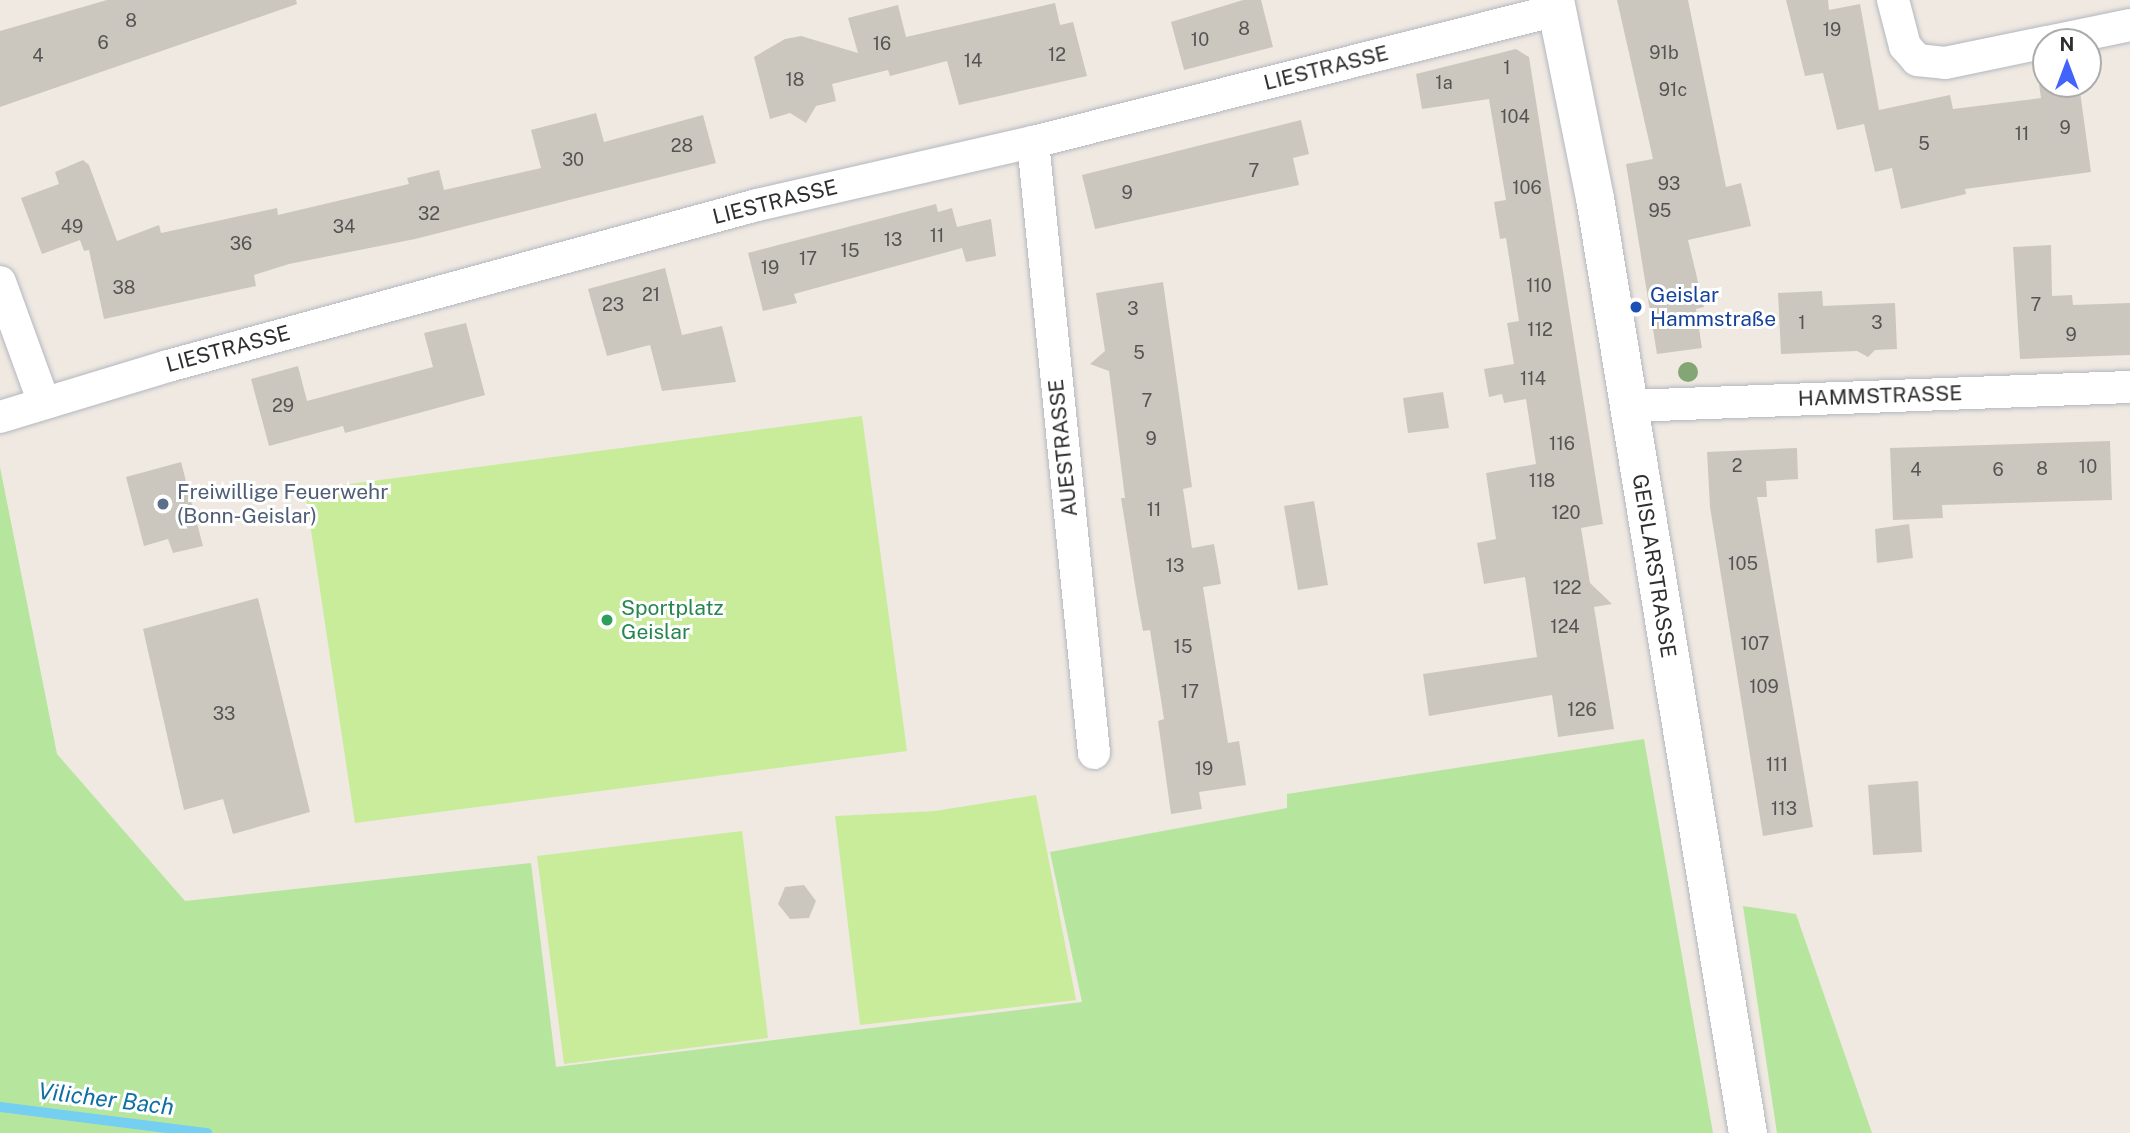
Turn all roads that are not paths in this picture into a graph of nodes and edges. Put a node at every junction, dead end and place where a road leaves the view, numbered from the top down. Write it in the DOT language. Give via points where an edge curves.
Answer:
graph roads {
  1 [pos="1893,0"];
  2 [pos="1556,5"];
  3 [pos="2130,25"];
  4 [pos="2102,31"];
  5 [pos="2032,45"];
  6 [pos="1033,142"];
  7 [pos="0,282"];
  8 [pos="2130,387"];
  9 [pos="44,402"];
  10 [pos="1630,406"];
  11 [pos="0,417"];
  12 [pos="1094,753"];
  13 [pos="1748,1133"];
  1 -- 5 [label="street" via="1905,46 1917,60 1945,63"];
  2 -- 6 [label="street, LIESTRASSE"];
  2 -- 10 [label="street, GEISLARSTRASSE" via="1588,155"];
  3 -- 4 [label="street"];
  6 -- 9 [label="street, LIESTRASSE" via="757,205"];
  6 -- 12 [label="street, AUESTRASSE"];
  7 -- 9 [label="street"];
  8 -- 10 [label="street, HAMMSTRASSE"];
  9 -- 11 [label="street, LIESTRASSE"];
  10 -- 13 [label="street, GEISLARSTRASSE"];
}
